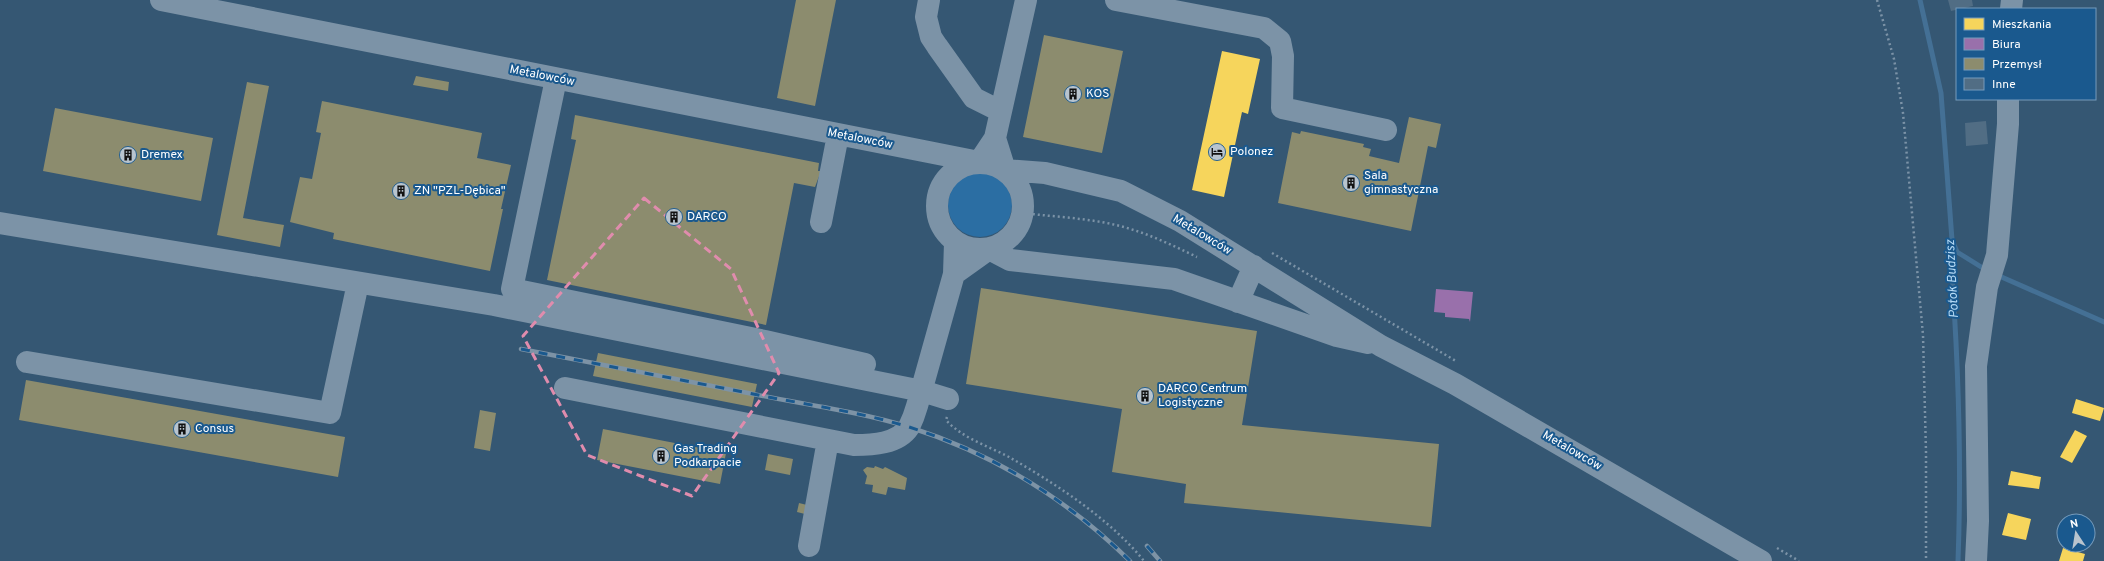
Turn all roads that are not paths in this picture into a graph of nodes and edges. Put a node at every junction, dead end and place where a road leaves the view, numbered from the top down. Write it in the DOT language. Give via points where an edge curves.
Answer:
graph roads {
  1 [pos="161,0"];
  2 [pos="929,0"];
  3 [pos="1026,0"];
  4 [pos="1124,1"];
  5 [pos="556,79"];
  6 [pos="2008,100"];
  7 [pos="1000,112"];
  8 [pos="1386,130"];
  9 [pos="838,135"];
  10 [pos="994,138"];
  11 [pos="923,152"];
  12 [pos="979,162"];
  13 [pos="1005,170"];
  14 [pos="941,185"];
  15 [pos="821,222"];
  16 [pos="0,223"];
  17 [pos="955,242"];
  18 [pos="989,249"];
  19 [pos="1254,266"];
  20 [pos="954,274"];
  21 [pos="358,283"];
  22 [pos="1238,302"];
  23 [pos="1381,346"];
  24 [pos="27,362"];
  25 [pos="923,384"];
  26 [pos="565,388"];
  27 [pos="948,399"];
  28 [pos="828,440"];
  29 [pos="809,546"];
  30 [pos="1761,561"];
  31 [pos="1976,561"];
  1 -- 5 [label="street, Metalowców"];
  2 -- 7 [label="street" via="926,17 931,37 974,98"];
  3 -- 7 [label="street"];
  4 -- 8 [label="street" via="1264,28 1280,41 1283,56 1282,108"];
  5 -- 9 [label="street, Metalowców"];
  5 -- 25 [label="street" via="512,289 765,341"];
  6 -- 31 [label="street" via="1997,255 1987,287 1976,366"];
  7 -- 10 [label="street"];
  9 -- 11 [label="street, Metalowców"];
  9 -- 15 [label="street"];
  10 -- 12 [label="street"];
  10 -- 13 [label="street"];
  11 -- 12 [label="street, Metalowców"];
  11 -- 14 [label="street"];
  12 -- 13 [label="street, Metalowców"];
  12 -- 14 [label="street" via="965,165 952,172"];
  13 -- 18 [label="street, Metalowców" via="1015,180 1022,194 1023,213 1018,227 1008,240"];
  13 -- 19 [label="street, Metalowców" via="1045,173 1121,191 1180,221"];
  14 -- 17 [label="street" via="936,199 937,215 944,231"];
  16 -- 21 [label="street"];
  17 -- 18 [label="street, Metalowców" via="980,250"];
  17 -- 20 [label="street"];
  18 -- 20 [label="street"];
  18 -- 22 [label="street, Metalowców" via="1010,260 1174,279"];
  19 -- 22 [label="street"];
  19 -- 23 [label="street, Metalowców"];
  20 -- 25 [label="street"];
  21 -- 24 [label="street" via="330,413"];
  21 -- 25 [label="street" via="494,305"];
  22 -- 23 [label="street, Metalowców" via="1337,336"];
  23 -- 30 [label="street, Metalowców" via="1455,384"];
  25 -- 27 [label="street"];
  25 -- 28 [label="street" via="909,427 902,434 874,444"];
  26 -- 28 [label="street"];
  28 -- 29 [label="street"];
}
